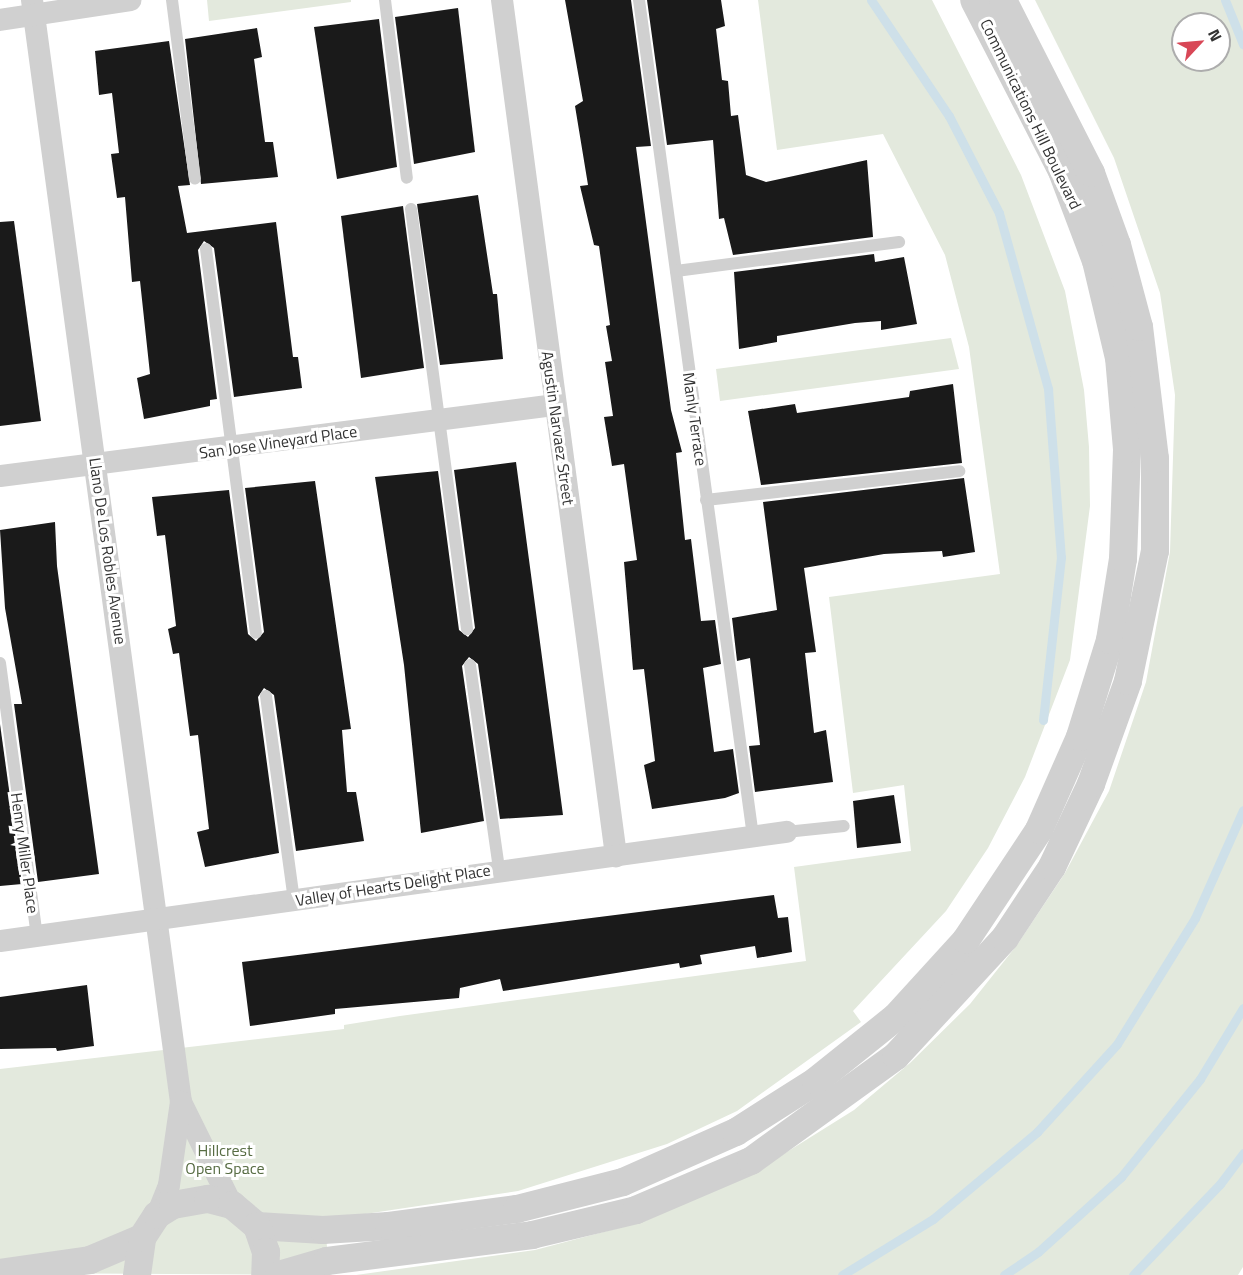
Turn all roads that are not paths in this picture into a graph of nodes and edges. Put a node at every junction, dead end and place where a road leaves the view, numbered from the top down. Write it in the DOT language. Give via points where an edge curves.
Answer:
graph roads {
  1 [pos="130,0"];
  2 [pos="171,0"];
  3 [pos="385,0"];
  4 [pos="502,0"];
  5 [pos="639,0"];
  6 [pos="974,0"];
  7 [pos="1003,0"];
  8 [pos="34,8"];
  9 [pos="0,20"];
  10 [pos="407,178"];
  11 [pos="195,179"];
  12 [pos="411,209"];
  13 [pos="899,242"];
  14 [pos="206,249"];
  15 [pos="676,271"];
  16 [pos="1149,392"];
  17 [pos="555,405"];
  18 [pos="1124,410"];
  19 [pos="438,419"];
  20 [pos="232,449"];
  21 [pos="96,465"];
  22 [pos="959,471"];
  23 [pos="0,476"];
  24 [pos="706,500"];
  25 [pos="467,629"];
  26 [pos="256,633"];
  27 [pos="0,663"];
  28 [pos="470,665"];
  29 [pos="267,696"];
  30 [pos="844,826"];
  31 [pos="786,832"];
  32 [pos="753,837"];
  33 [pos="616,856"];
  34 [pos="499,869"];
  35 [pos="294,901"];
  36 [pos="157,918"];
  37 [pos="37,936"];
  38 [pos="0,940"];
  39 [pos="181,1102"];
  40 [pos="232,1205"];
  41 [pos="257,1226"];
  42 [pos="150,1227"];
  43 [pos="0,1274"];
  44 [pos="137,1275"];
  45 [pos="265,1275"];
  46 [pos="279,1275"];
  1 -- 8 [label="street"];
  2 -- 11 [label="lane"];
  3 -- 10 [label="lane"];
  4 -- 17 [label="street, Agustin Narvaez Street"];
  5 -- 15 [label="lane, Manly Terrace"];
  6 -- 18 [label="street, Communications Hill Boulevard" via="1080,214 1113,324"];
  7 -- 16 [label="street, Communications Hill Boulevard" via="1095,183 1127,275"];
  8 -- 9 [label="street"];
  8 -- 21 [label="street, Llano De Los Robles Avenue"];
  12 -- 19 [label="lane"];
  13 -- 15 [label="lane"];
  14 -- 20 [label="lane"];
  15 -- 24 [label="lane, Manly Terrace"];
  16 -- 18 [label="lane"];
  16 -- 46 [label="street, Communications Hill Boulevard" via="1155,459 1155,551 1128,681 1091,784 1052,867 1005,938 896,1056 751,1161 636,1210 532,1235 327,1261"];
  17 -- 19 [label="street, San Jose Vineyard Place"];
  17 -- 33 [label="street, Agustin Narvaez Street"];
  18 -- 41 [label="street, Communications Hill Boulevard" via="1128,499 1122,570 1110,640 1080,737 1039,830 994,903 896,1017 816,1082 758,1120 690,1155 623,1182 569,1198 448,1219 323,1230"];
  19 -- 20 [label="street, San Jose Vineyard Place"];
  19 -- 25 [label="lane"];
  20 -- 21 [label="street, San Jose Vineyard Place"];
  20 -- 26 [label="lane"];
  21 -- 23 [label="street, San Jose Vineyard Place"];
  21 -- 36 [label="street, Llano De Los Robles Avenue"];
  22 -- 24 [label="lane"];
  24 -- 32 [label="lane, Manly Terrace"];
  27 -- 37 [label="lane, Henry Miller Place"];
  28 -- 34 [label="lane"];
  29 -- 35 [label="lane"];
  30 -- 31 [label="lane"];
  31 -- 32 [label="street, Valley of Hearts Delight Place"];
  32 -- 33 [label="street, Valley of Hearts Delight Place"];
  33 -- 34 [label="street, Valley of Hearts Delight Place"];
  34 -- 35 [label="street, Valley of Hearts Delight Place"];
  35 -- 36 [label="street, Valley of Hearts Delight Place"];
  36 -- 37 [label="street, Valley of Hearts Delight Place"];
  36 -- 39 [label="street, Llano De Los Robles Avenue"];
  37 -- 38 [label="street, Valley of Hearts Delight Place"];
  39 -- 40 [label="street, Llano De Los Robles Avenue"];
  39 -- 42 [label="street, Llano De Los Robles Avenue" via="169,1185"];
  40 -- 41 [label="street"];
  40 -- 42 [label="street" via="191,1199"];
  41 -- 45 [label="street" via="266,1252"];
  42 -- 43 [label="street" via="90,1260"];
  42 -- 44 [label="street"];
}
